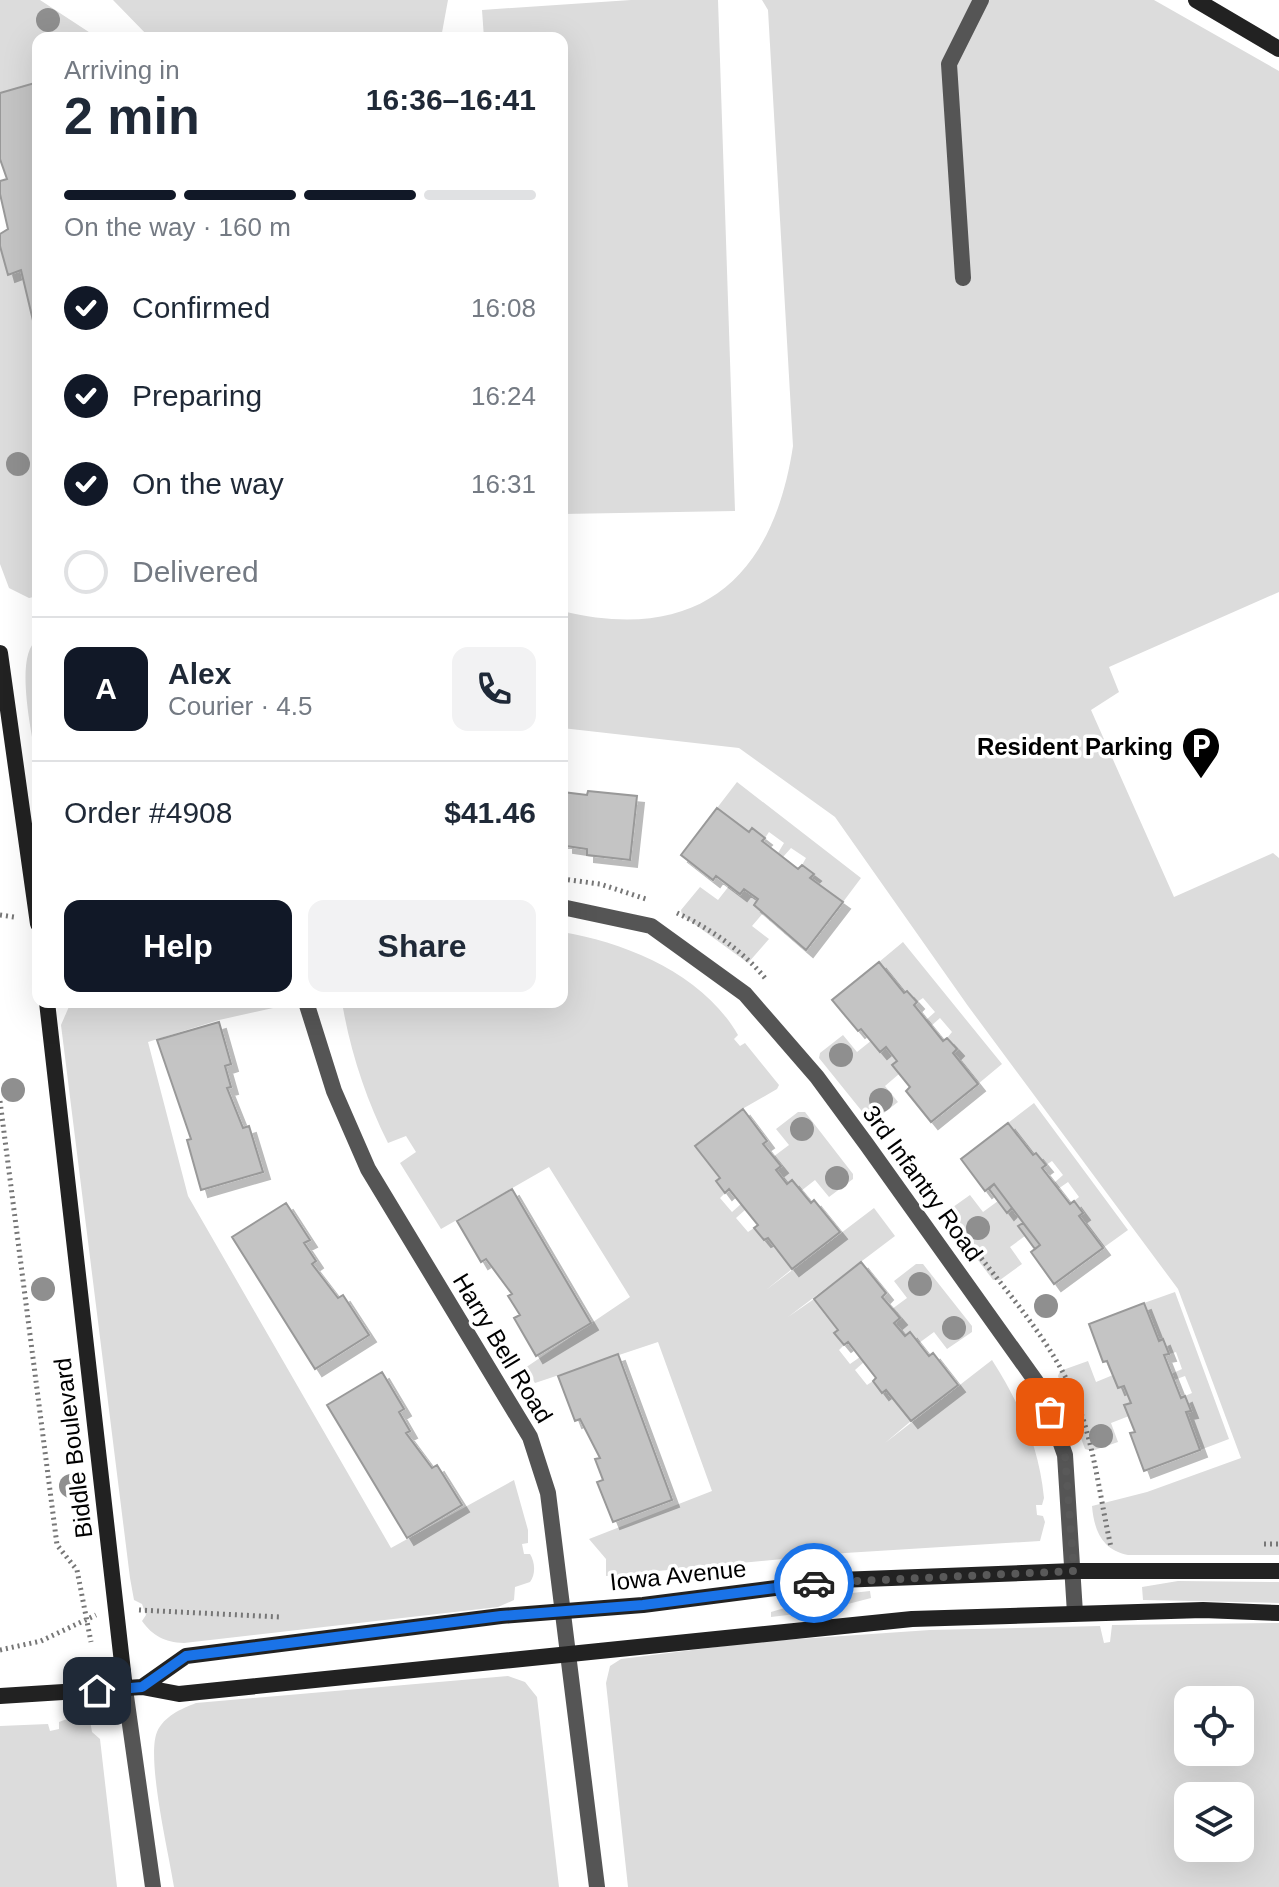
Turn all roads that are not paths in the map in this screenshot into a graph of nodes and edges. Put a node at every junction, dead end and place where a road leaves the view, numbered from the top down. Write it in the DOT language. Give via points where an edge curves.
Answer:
graph roads {
  1 [pos="981,0"];
  2 [pos="1196,0"];
  3 [pos="1279,49"];
  4 [pos="963,278"];
  5 [pos="0,653"];
  6 [pos="32,881"];
  7 [pos="568,908"];
  8 [pos="48,1008"];
  9 [pos="308,1008"];
  10 [pos="1074,1571"];
  11 [pos="1279,1571"];
  12 [pos="564,1611"];
  13 [pos="1075,1613"];
  14 [pos="1279,1613"];
  15 [pos="569,1656"];
  16 [pos="133,1688"];
  17 [pos="0,1696"];
  18 [pos="153,1887"];
  19 [pos="597,1887"];
  1 -- 4 [label="street" via="949,64"];
  2 -- 3 [label="street"];
  5 -- 6 [label="street"];
  7 -- 10 [label="street, 3rd Infantry Road" via="651,926 745,994 817,1077 1042,1390 1065,1455"];
  8 -- 16 [label="street, Biddle Boulevard"];
  9 -- 12 [label="street, Harry Bell Road" via="334,1091 368,1169 530,1437 548,1493"];
  10 -- 11 [label="street, Iowa Avenue"];
  10 -- 12 [label="street, Iowa Avenue" via="838,1580"];
  10 -- 13 [label="street, 3rd Infantry Road"];
  12 -- 15 [label="street, Harry Bell Road"];
  12 -- 16 [label="street, Iowa Avenue" via="186,1656"];
  13 -- 14 [label="street"];
  13 -- 15 [label="street" via="912,1619"];
  15 -- 16 [label="street" via="179,1694"];
  15 -- 19 [label="street, Harry Bell Road"];
  16 -- 17 [label="street"];
  16 -- 18 [label="street, Biddle Boulevard"];
}
